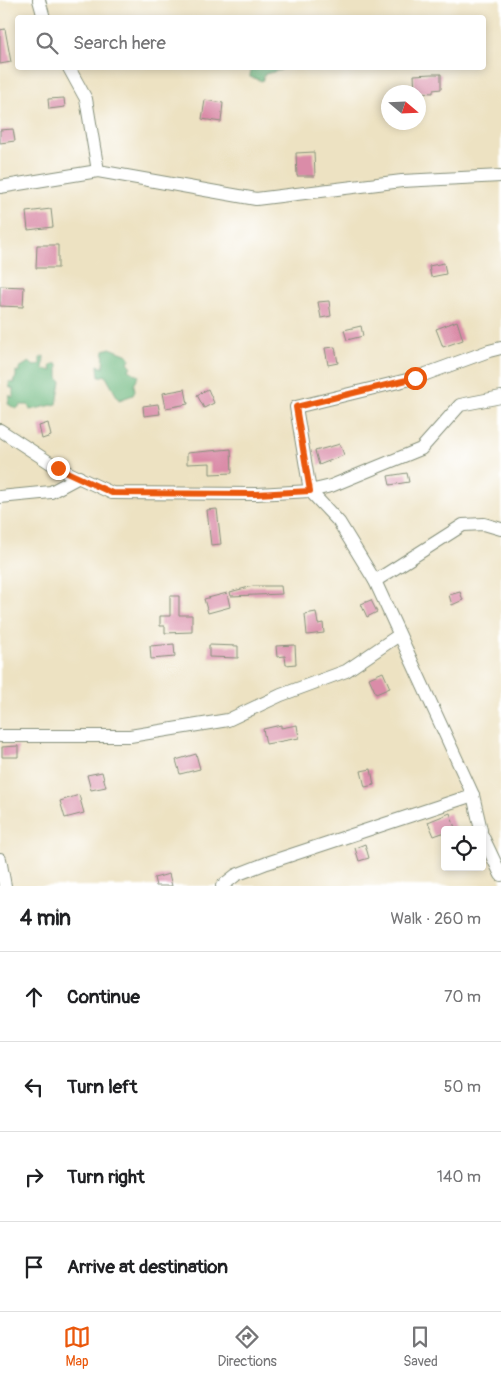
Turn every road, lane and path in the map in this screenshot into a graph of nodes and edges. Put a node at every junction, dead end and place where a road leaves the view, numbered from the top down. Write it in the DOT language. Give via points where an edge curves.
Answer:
graph roads {
  1 [pos="39,0"];
  2 [pos="43,15"];
  3 [pos="69,70"];
  4 [pos="98,172"];
  5 [pos="501,176"];
  6 [pos="0,187"];
  7 [pos="501,348"];
  8 [pos="501,397"];
  9 [pos="0,430"];
  10 [pos="79,478"];
  11 [pos="310,491"];
  12 [pos="0,497"];
  13 [pos="501,529"];
  14 [pos="375,581"];
  15 [pos="399,635"];
  16 [pos="0,736"];
  17 [pos="473,795"];
  18 [pos="480,826"];
  19 [pos="486,843"];
  20 [pos="0,859"];
  21 [pos="501,875"];
  22 [pos="5,886"];
  23 [pos="222,886"];
  1 -- 2 [label="street"];
  3 -- 4 [label="street" via="86,99"];
  4 -- 5 [label="street" via="256,199 402,181"];
  4 -- 6 [label="street"];
  7 -- 11 [label="street" via="415,378 296,407"];
  8 -- 11 [label="street" via="460,405 421,449 331,486"];
  9 -- 10 [label="street"];
  10 -- 11 [label="street" via="112,493"];
  10 -- 12 [label="street" via="51,492"];
  11 -- 14 [label="street" via="339,522"];
  13 -- 14 [label="street" via="484,524 463,525"];
  14 -- 15 [label="street"];
  15 -- 16 [label="street" via="346,671 281,695 228,720 130,736"];
  15 -- 17 [label="street"];
  17 -- 18 [label="street"];
  17 -- 23 [label="street" via="275,860 236,875"];
  19 -- 21 [label="street"];
  20 -- 22 [label="street"];
}
